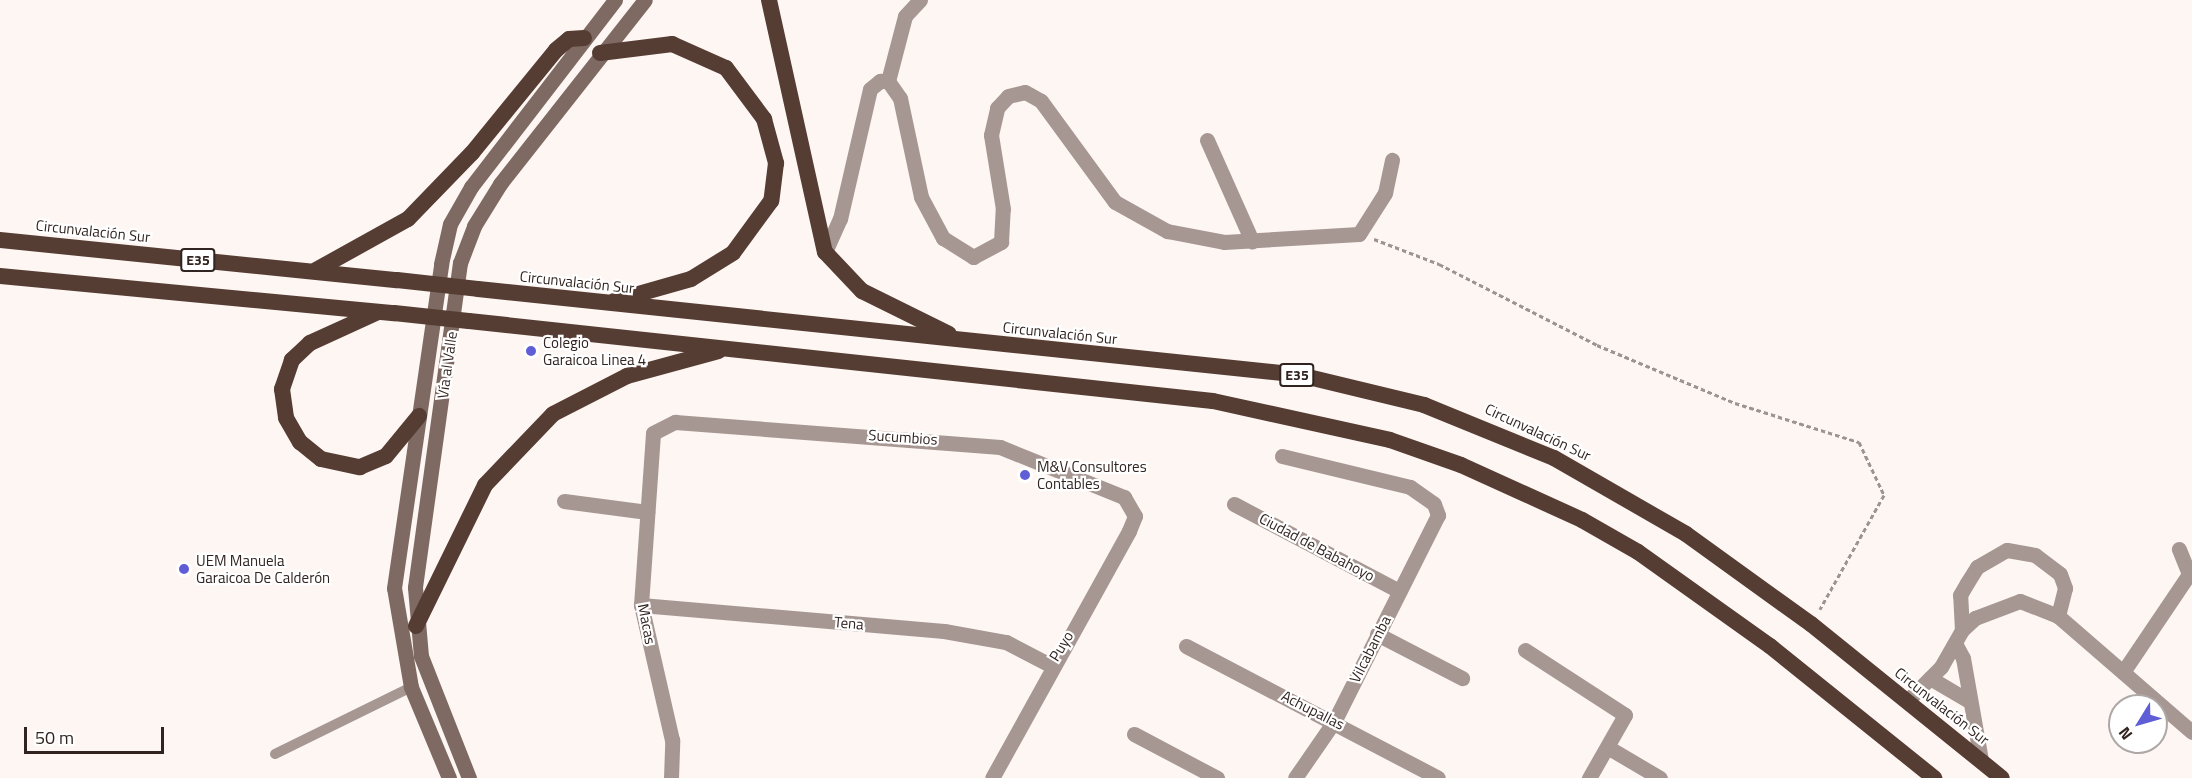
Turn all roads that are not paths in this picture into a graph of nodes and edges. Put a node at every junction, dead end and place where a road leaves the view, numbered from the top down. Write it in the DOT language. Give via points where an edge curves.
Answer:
graph roads {
  1 [pos="615,0"];
  2 [pos="645,0"];
  3 [pos="769,0"];
  4 [pos="920,0"];
  5 [pos="584,38"];
  6 [pos="600,52"];
  7 [pos="888,81"];
  8 [pos="1207,140"];
  9 [pos="1392,160"];
  10 [pos="0,240"];
  11 [pos="1252,241"];
  12 [pos="825,252"];
  13 [pos="312,272"];
  14 [pos="0,276"];
  15 [pos="605,303"];
  16 [pos="386,312"];
  17 [pos="963,340"];
  18 [pos="729,348"];
  19 [pos="419,416"];
  20 [pos="653,433"];
  21 [pos="1282,456"];
  22 [pos="564,501"];
  23 [pos="1234,504"];
  24 [pos="647,512"];
  25 [pos="1135,516"];
  26 [pos="2179,549"];
  27 [pos="1399,591"];
  28 [pos="641,605"];
  29 [pos="2058,616"];
  30 [pos="417,626"];
  31 [pos="1962,630"];
  32 [pos="1377,634"];
  33 [pos="1956,645"];
  34 [pos="1186,646"];
  35 [pos="1525,650"];
  36 [pos="1050,665"];
  37 [pos="2123,672"];
  38 [pos="1462,678"];
  39 [pos="1930,678"];
  40 [pos="411,687"];
  41 [pos="1907,701"];
  42 [pos="1970,701"];
  43 [pos="1335,720"];
  44 [pos="2192,732"];
  45 [pos="1134,735"];
  46 [pos="1609,748"];
  47 [pos="275,754"];
  48 [pos="1982,760"];
  49 [pos="449,778"];
  50 [pos="470,778"];
  51 [pos="671,778"];
  52 [pos="992,778"];
  53 [pos="1217,778"];
  54 [pos="1295,778"];
  55 [pos="1438,778"];
  56 [pos="1589,778"];
  57 [pos="1660,778"];
  58 [pos="1934,778"];
  59 [pos="2002,778"];
  1 -- 5 [label="main road, Vía al Valle"];
  2 -- 6 [label="main road, Vía al Valle"];
  3 -- 12 [label="highway"];
  4 -- 7 [label="street" via="905,16"];
  5 -- 13 [label="highway" via="569,39 556,50 472,153 408,219 346,258"];
  5 -- 19 [label="main road, Vía al Valle" via="495,152 450,224"];
  6 -- 15 [label="highway" via="672,44 726,68 764,119 776,163 771,201 733,253 691,279"];
  6 -- 30 [label="main road, Vía al Valle" via="500,184 474,226 460,263 415,587"];
  7 -- 11 [label="street" via="900,98 921,197 944,238 960,252 985,255 1001,242 1003,209 991,135 997,108 1008,96 1025,93 1041,101 1115,202 1139,219 1167,231 1224,242"];
  7 -- 12 [label="street" via="870,89 840,219"];
  8 -- 11 [label="street"];
  9 -- 11 [label="street" via="1385,193 1359,234"];
  10 -- 13 [label="highway, Circunvalación Sur / E35"];
  12 -- 17 [label="highway" via="862,291"];
  13 -- 15 [label="highway, Circunvalación Sur / E35, bridge"];
  14 -- 16 [label="highway, E35"];
  15 -- 17 [label="highway, Circunvalación Sur / E35"];
  16 -- 18 [label="highway, E35, bridge"];
  16 -- 19 [label="highway" via="310,344 292,360 282,389 286,418 300,442 321,459 360,467 386,456"];
  17 -- 41 [label="highway, Circunvalación Sur / E35" via="1300,375 1479,423 1620,492 1811,624"];
  18 -- 30 [label="highway" via="627,376 553,414 485,485"];
  18 -- 58 [label="highway, E35" via="1244,405 1348,429 1461,465 1582,520 1691,587"];
  19 -- 40 [label="main road, Vía al Valle" via="394,588"];
  20 -- 24 [label="street, Macas"];
  20 -- 25 [label="street, Sucumbios" via="675,422 1000,447 1125,497"];
  21 -- 27 [label="street, Vilcabamba" via="1410,487 1434,504 1438,515"];
  22 -- 24 [label="street"];
  23 -- 27 [label="street, Ciudad de Babahoyo"];
  24 -- 28 [label="street, Macas"];
  25 -- 36 [label="street, Puyo"];
  26 -- 37 [label="street" via="2189,574"];
  27 -- 32 [label="street, Vilcabamba"];
  28 -- 36 [label="street, Tena" via="944,631 1006,642"];
  28 -- 51 [label="street, Macas" via="672,740"];
  29 -- 31 [label="street" via="2020,601 1975,618"];
  29 -- 31 [label="street" via="2066,588 2060,574 2035,555 2007,550 1977,567 1960,595"];
  29 -- 37 [label="street"];
  30 -- 50 [label="main road, Vía al Valle" via="432,693"];
  31 -- 33 [label="street"];
  32 -- 38 [label="street"];
  32 -- 43 [label="street, Vilcabamba"];
  33 -- 39 [label="street"];
  33 -- 42 [label="street" via="1963,658"];
  34 -- 43 [label="street, Achupallas"];
  35 -- 46 [label="street" via="1625,715"];
  36 -- 52 [label="street, Puyo"];
  37 -- 44 [label="street"];
  39 -- 41 [label="street"];
  39 -- 42 [label="street"];
  40 -- 47 [label="lane"];
  40 -- 49 [label="main road, Vía al Valle"];
  41 -- 48 [label="highway, Circunvalación Sur / E35"];
  42 -- 48 [label="street"];
  43 -- 54 [label="street, Vilcabamba"];
  43 -- 55 [label="street, Achupallas"];
  45 -- 53 [label="street"];
  46 -- 56 [label="street"];
  46 -- 57 [label="street"];
  48 -- 59 [label="highway, Circunvalación Sur / E35"];
}
